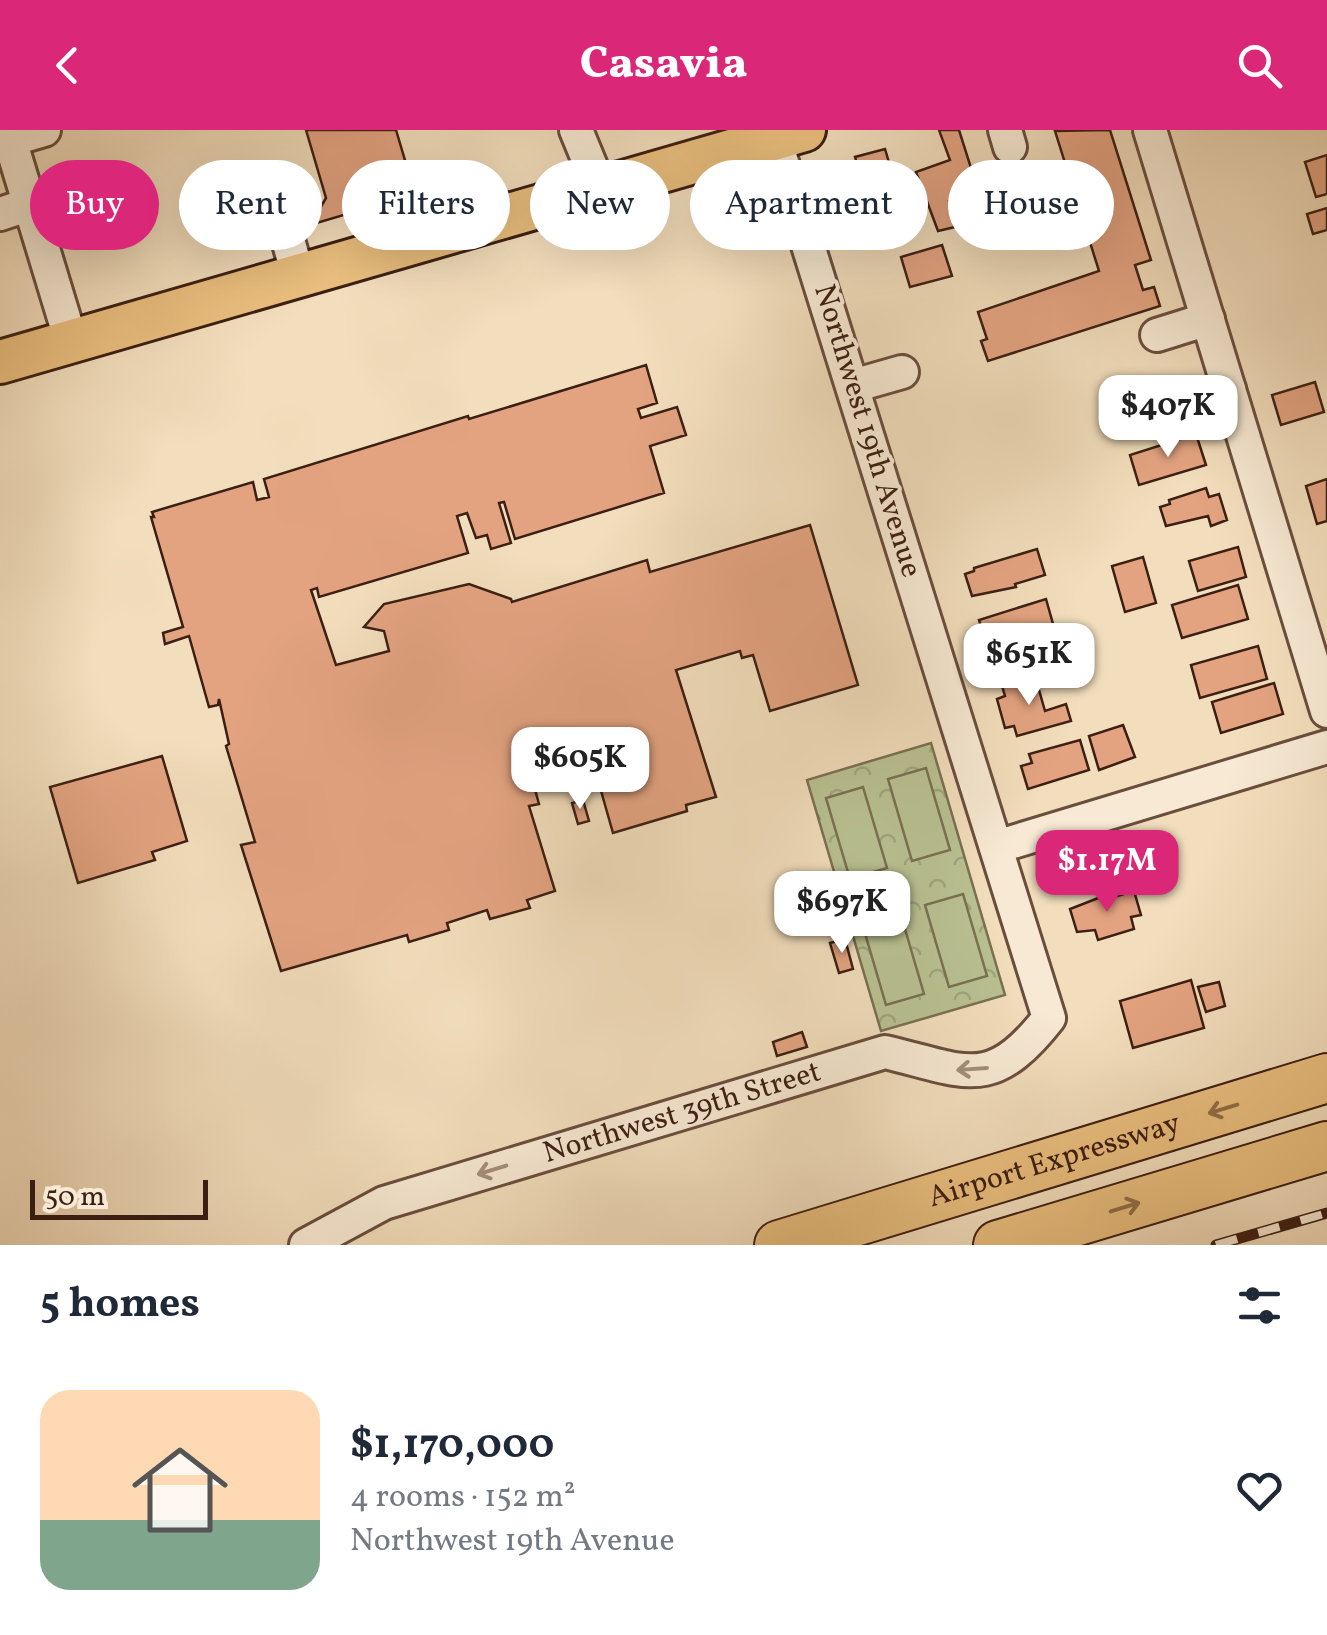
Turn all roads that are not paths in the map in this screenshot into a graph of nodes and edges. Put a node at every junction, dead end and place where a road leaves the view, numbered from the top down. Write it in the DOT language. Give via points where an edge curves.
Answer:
graph roads {
  1 [pos="44,130"];
  2 [pos="576,130"];
  3 [pos="1150,130"];
  4 [pos="784,133"];
  5 [pos="8,148"];
  6 [pos="588,160"];
  7 [pos="670,169"];
  8 [pos="530,211"];
  9 [pos="22,213"];
  10 [pos="291,250"];
  11 [pos="298,275"];
  12 [pos="1208,319"];
  13 [pos="1157,335"];
  14 [pos="71,341"];
  15 [pos="0,362"];
  16 [pos="902,372"];
  17 [pos="853,386"];
  18 [pos="1230,389"];
  19 [pos="1192,400"];
  20 [pos="1327,710"];
  21 [pos="1327,747"];
  22 [pos="996,847"];
  23 [pos="1049,1018"];
  24 [pos="1323,1078"];
  25 [pos="1327,1146"];
  26 [pos="306,1245"];
  27 [pos="779,1245"];
  28 [pos="998,1245"];
  1 -- 5 [label="street"];
  2 -- 6 [label="street"];
  3 -- 12 [label="street"];
  4 -- 7 [label="main road"];
  4 -- 17 [label="street, Northwest 19th Avenue"];
  5 -- 9 [label="street"];
  8 -- 11 [label="main road"];
  9 -- 14 [label="street"];
  10 -- 11 [label="street"];
  11 -- 14 [label="main road"];
  12 -- 13 [label="street"];
  12 -- 18 [label="street"];
  14 -- 15 [label="main road"];
  16 -- 17 [label="street"];
  17 -- 22 [label="street, Northwest 19th Avenue"];
  18 -- 19 [label="street"];
  18 -- 20 [label="street"];
  21 -- 22 [label="street"];
  22 -- 23 [label="street, Northwest 19th Avenue"];
  23 -- 26 [label="street, Northwest 39th Street, one-way" via="1001,1065 964,1073 885,1052 384,1202"];
  24 -- 27 [label="highway, Airport Expressway, one-way"];
  28 -- 25 [label="highway, one-way"];
}
